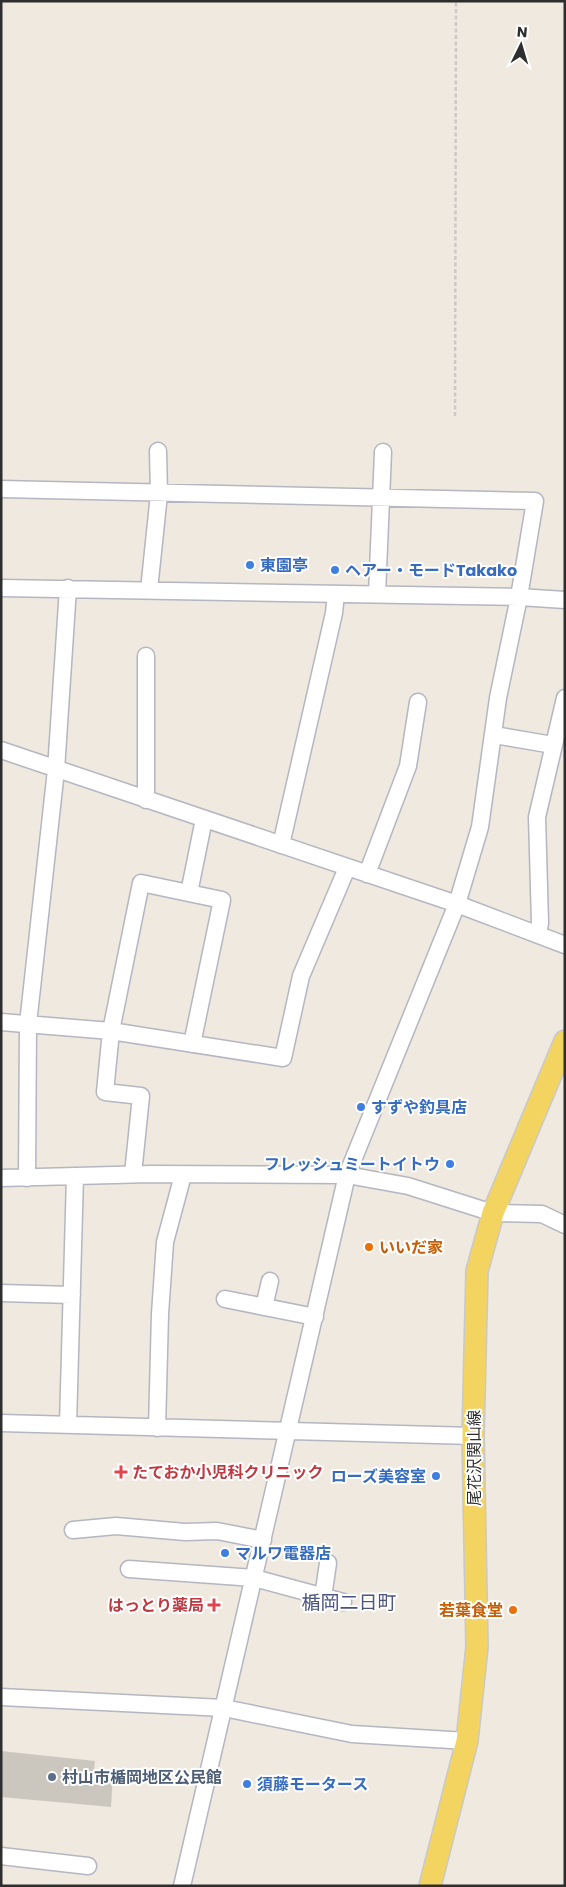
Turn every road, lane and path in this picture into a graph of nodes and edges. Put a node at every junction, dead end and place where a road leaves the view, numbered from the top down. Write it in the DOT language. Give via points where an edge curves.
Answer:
graph roads {
  1 [pos="456,1"];
  2 [pos="455,416"];
  3 [pos="158,451"];
  4 [pos="383,452"];
  5 [pos="1,489"];
  6 [pos="159,494"];
  7 [pos="383,499"];
  8 [pos="1,588"];
  9 [pos="68,588"];
  10 [pos="149,590"];
  11 [pos="336,594"];
  12 [pos="377,594"];
  13 [pos="519,596"];
  14 [pos="565,600"];
  15 [pos="146,656"];
  16 [pos="565,698"];
  17 [pos="418,702"];
  18 [pos="494,735"];
  19 [pos="554,745"];
  20 [pos="1,750"];
  21 [pos="56,770"];
  22 [pos="146,800"];
  23 [pos="204,819"];
  24 [pos="281,845"];
  25 [pos="347,868"];
  26 [pos="368,874"];
  27 [pos="189,893"];
  28 [pos="457,904"];
  29 [pos="538,934"];
  30 [pos="565,945"];
  31 [pos="1,1022"];
  32 [pos="28,1024"];
  33 [pos="110,1031"];
  34 [pos="565,1041"];
  35 [pos="192,1044"];
  36 [pos="133,1174"];
  37 [pos="182,1175"];
  38 [pos="347,1175"];
  39 [pos="75,1176"];
  40 [pos="1,1178"];
  41 [pos="27,1178"];
  42 [pos="493,1213"];
  43 [pos="565,1225"];
  44 [pos="270,1282"];
  45 [pos="1,1293"];
  46 [pos="72,1295"];
  47 [pos="226,1299"];
  48 [pos="264,1307"];
  49 [pos="315,1317"];
  50 [pos="1,1423"];
  51 [pos="68,1425"];
  52 [pos="157,1428"];
  53 [pos="289,1431"];
  54 [pos="473,1436"];
  55 [pos="73,1530"];
  56 [pos="263,1540"];
  57 [pos="328,1563"];
  58 [pos="129,1569"];
  59 [pos="254,1578"];
  60 [pos="323,1597"];
  61 [pos="343,1602"];
  62 [pos="1,1697"];
  63 [pos="224,1708"];
  64 [pos="466,1741"];
  65 [pos="1,1856"];
  66 [pos="88,1866"];
  67 [pos="182,1886"];
  68 [pos="430,1886"];
  1 -- 2 [label="path"];
  3 -- 6 [label="street"];
  4 -- 7 [label="street"];
  5 -- 6 [label="street"];
  6 -- 7 [label="street"];
  6 -- 10 [label="street"];
  7 -- 12 [label="street"];
  7 -- 13 [label="street" via="535,501"];
  8 -- 9 [label="street"];
  9 -- 10 [label="street"];
  9 -- 21 [label="street"];
  10 -- 11 [label="street"];
  11 -- 12 [label="street"];
  11 -- 24 [label="street"];
  12 -- 13 [label="street"];
  13 -- 14 [label="street"];
  13 -- 18 [label="street" via="498,698"];
  15 -- 22 [label="street"];
  16 -- 19 [label="street"];
  17 -- 26 [label="street" via="408,766"];
  18 -- 19 [label="street"];
  18 -- 28 [label="street" via="480,827"];
  19 -- 29 [label="street" via="537,817"];
  20 -- 21 [label="street"];
  21 -- 22 [label="street"];
  21 -- 32 [label="street"];
  22 -- 23 [label="street"];
  23 -- 24 [label="street"];
  23 -- 27 [label="street"];
  24 -- 25 [label="street"];
  25 -- 26 [label="street"];
  25 -- 35 [label="street" via="301,976 283,1058"];
  26 -- 28 [label="street"];
  27 -- 33 [label="street" via="141,883"];
  27 -- 35 [label="street" via="222,900"];
  28 -- 29 [label="street"];
  28 -- 38 [label="street"];
  29 -- 30 [label="street"];
  31 -- 32 [label="street"];
  32 -- 33 [label="street"];
  32 -- 41 [label="street"];
  33 -- 35 [label="street"];
  33 -- 36 [label="street" via="105,1092 141,1096"];
  34 -- 42 [label="main road, 尾花沢関山線"];
  36 -- 37 [label="street"];
  36 -- 39 [label="street"];
  37 -- 38 [label="street"];
  37 -- 52 [label="street" via="165,1242"];
  38 -- 42 [label="street" via="408,1186"];
  38 -- 49 [label="street"];
  39 -- 41 [label="street"];
  39 -- 46 [label="street"];
  40 -- 41 [label="street"];
  42 -- 43 [label="street" via="542,1214"];
  42 -- 54 [label="main road, 尾花沢関山線" via="477,1271"];
  44 -- 48 [label="street"];
  45 -- 46 [label="street"];
  46 -- 51 [label="street"];
  47 -- 48 [label="street"];
  48 -- 49 [label="street"];
  49 -- 53 [label="street"];
  50 -- 51 [label="street"];
  51 -- 52 [label="street"];
  52 -- 53 [label="street"];
  53 -- 54 [label="street"];
  53 -- 56 [label="street"];
  54 -- 64 [label="main road, 尾花沢関山線" via="477,1647"];
  55 -- 56 [label="street" via="116,1526 184,1532 217,1531"];
  56 -- 59 [label="street"];
  57 -- 60 [label="street"];
  58 -- 59 [label="street"];
  59 -- 60 [label="street"];
  59 -- 63 [label="street"];
  60 -- 61 [label="street"];
  62 -- 63 [label="street"];
  63 -- 64 [label="street" via="352,1734"];
  63 -- 67 [label="street"];
  64 -- 68 [label="main road, 尾花沢関山線"];
  65 -- 66 [label="street"];
}
